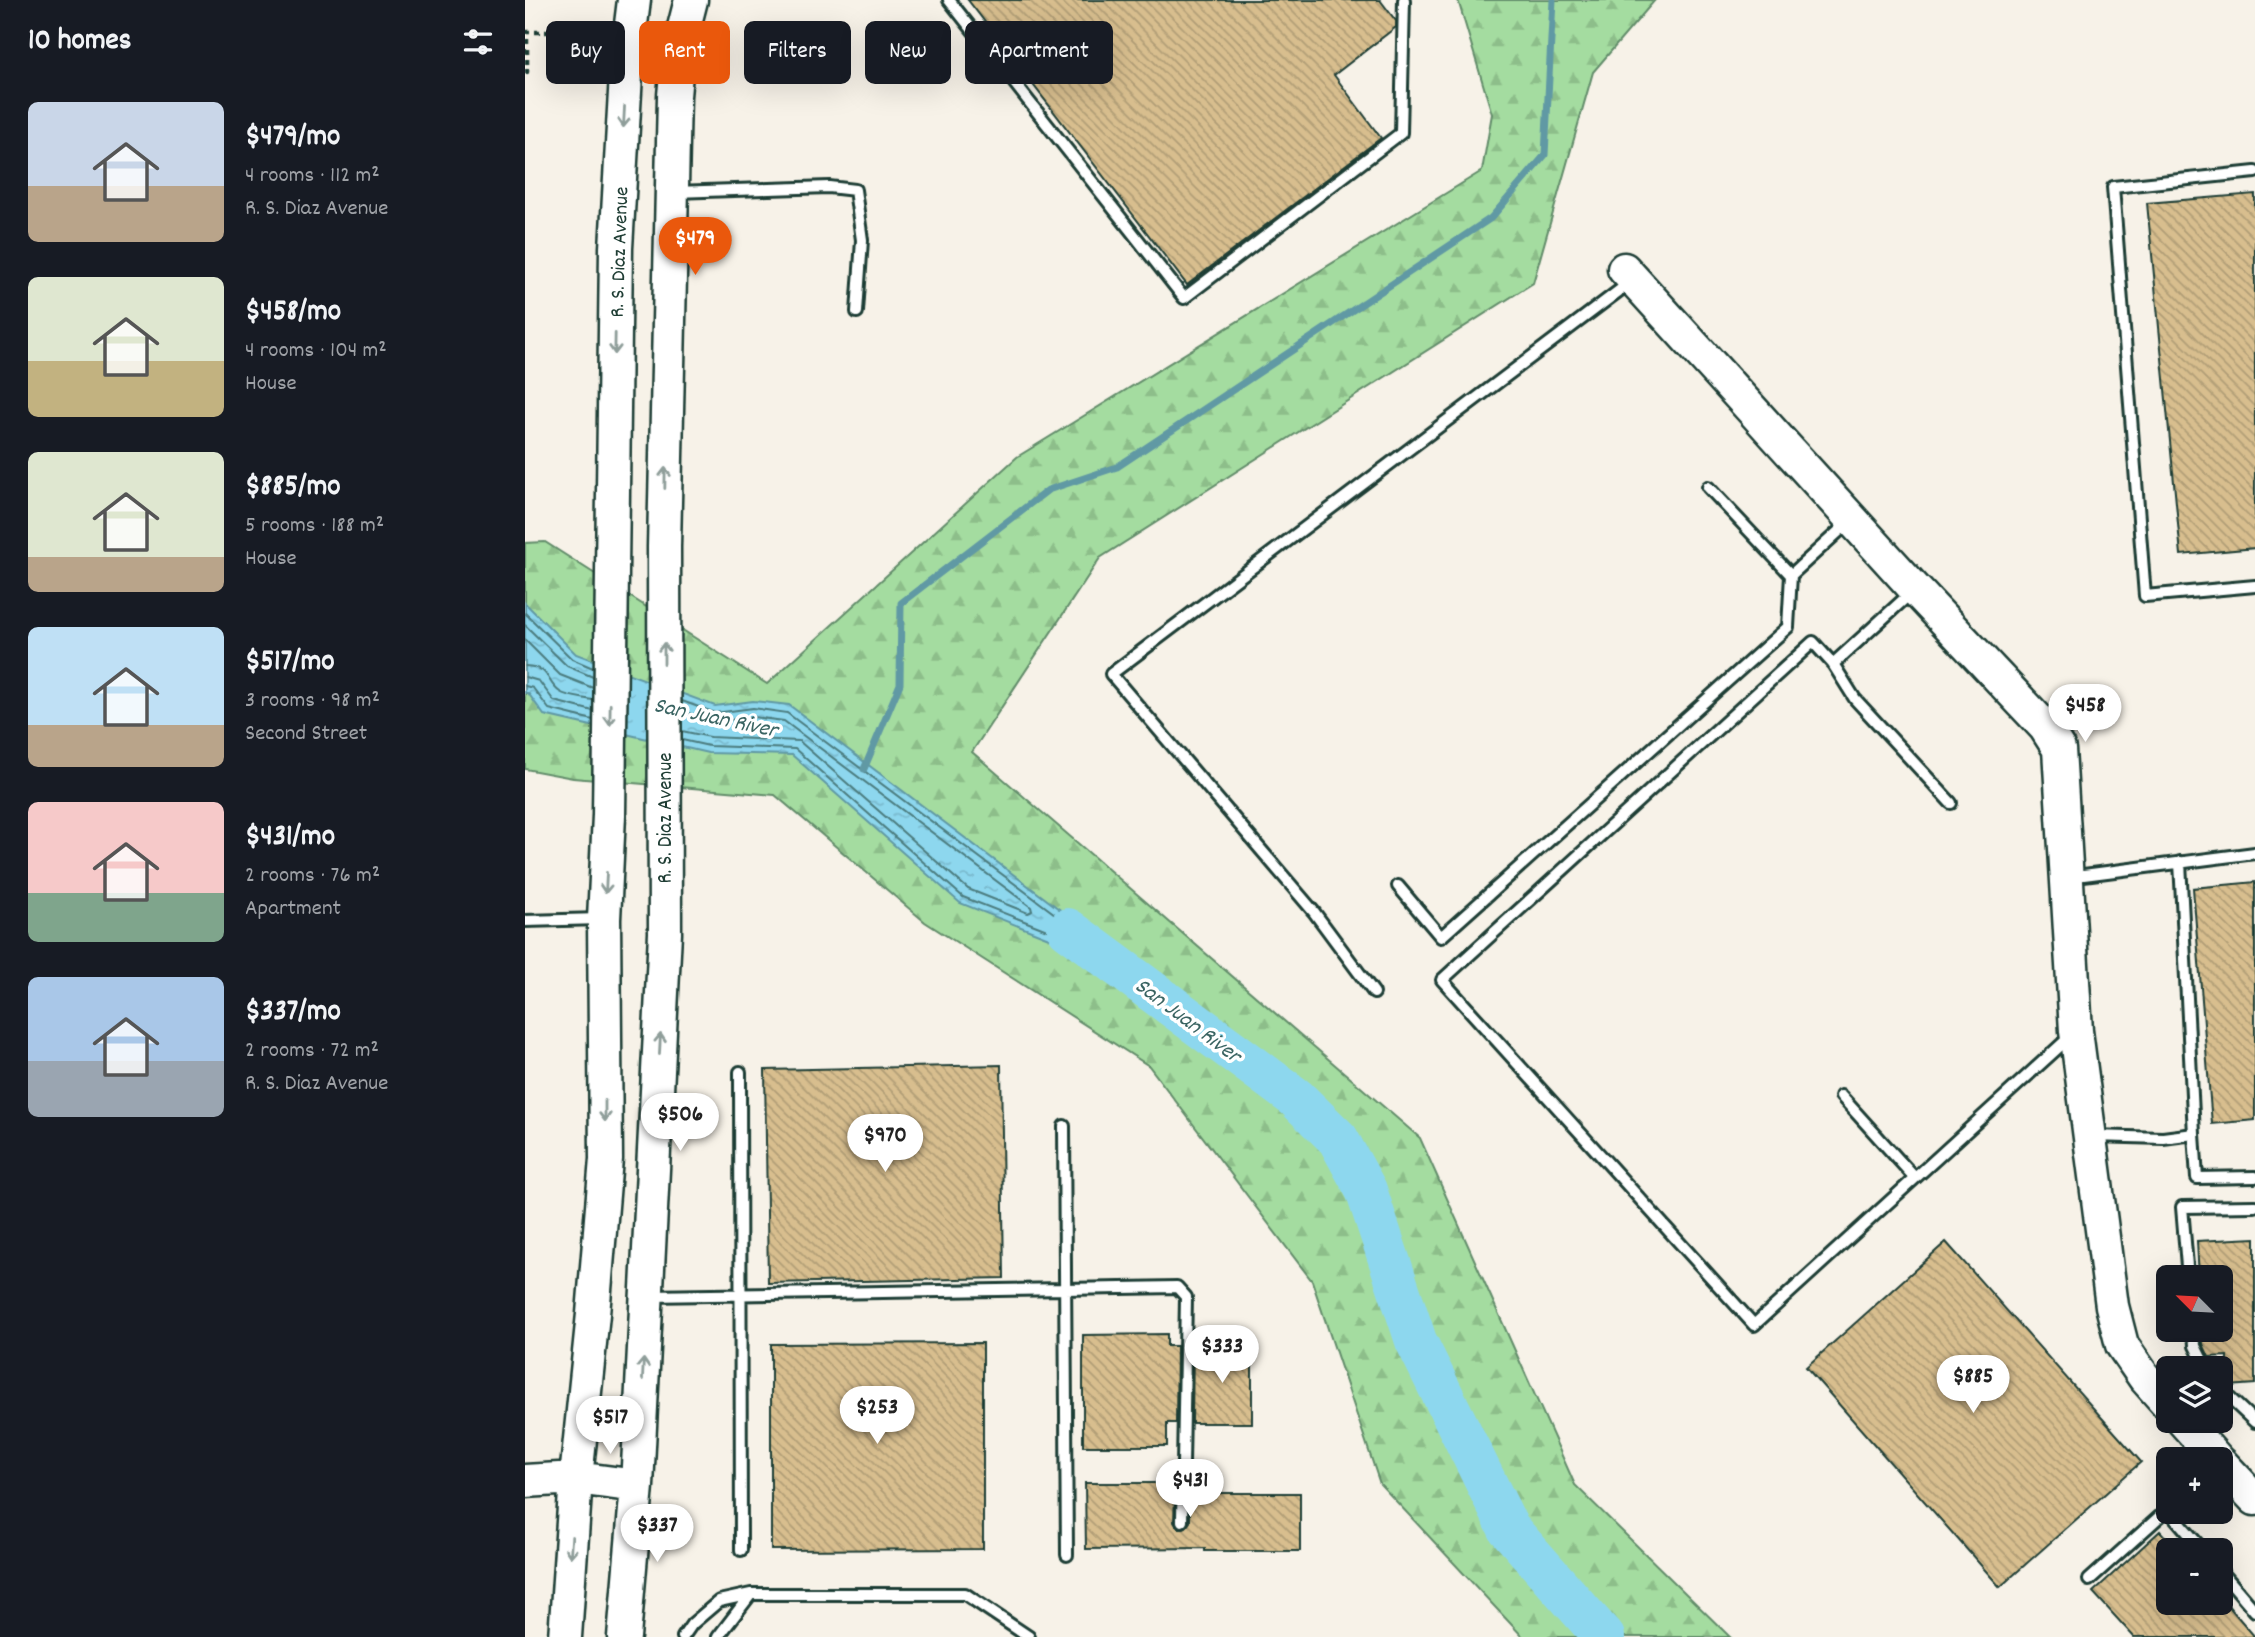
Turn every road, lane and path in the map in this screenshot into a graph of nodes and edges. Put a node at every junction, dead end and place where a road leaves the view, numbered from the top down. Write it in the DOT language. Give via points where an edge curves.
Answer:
graph roads {
  1 [pos="634,0"];
  2 [pos="691,0"];
  3 [pos="949,0"];
  4 [pos="1404,0"];
  5 [pos="627,57"];
  6 [pos="525,72"];
  7 [pos="2255,173"];
  8 [pos="671,192"];
  9 [pos="616,247"];
  10 [pos="669,251"];
  11 [pos="1629,274"];
  12 [pos="857,312"];
  13 [pos="1707,487"];
  14 [pos="1851,519"];
  15 [pos="1791,575"];
  16 [pos="2255,586"];
  17 [pos="1915,589"];
  18 [pos="1833,664"];
  19 [pos="1951,803"];
  20 [pos="2255,853"];
  21 [pos="2180,862"];
  22 [pos="2065,877"];
  23 [pos="1398,886"];
  24 [pos="604,919"];
  25 [pos="525,921"];
  26 [pos="1374,993"];
  27 [pos="2076,1031"];
  28 [pos="740,1072"];
  29 [pos="1841,1096"];
  30 [pos="1064,1126"];
  31 [pos="2194,1134"];
  32 [pos="2090,1136"];
  33 [pos="2255,1177"];
  34 [pos="1915,1178"];
  35 [pos="2255,1206"];
  36 [pos="2188,1265"];
  37 [pos="1066,1289"];
  38 [pos="742,1294"];
  39 [pos="647,1296"];
  40 [pos="2156,1390"];
  41 [pos="2233,1401"];
  42 [pos="2255,1422"];
  43 [pos="2194,1433"];
  44 [pos="2206,1447"];
  45 [pos="2233,1476"];
  46 [pos="576,1478"];
  47 [pos="525,1481"];
  48 [pos="637,1486"];
  49 [pos="2255,1499"];
  50 [pos="1182,1521"];
  51 [pos="2156,1521"];
  52 [pos="2181,1524"];
  53 [pos="2193,1538"];
  54 [pos="741,1550"];
  55 [pos="1067,1555"];
  56 [pos="2089,1580"];
  57 [pos="2233,1585"];
  58 [pos="751,1594"];
  59 [pos="2255,1611"];
  60 [pos="565,1637"];
  61 [pos="624,1637"];
  62 [pos="683,1637"];
  63 [pos="718,1637"];
  64 [pos="1029,1637"];
  1 -- 5 [label="street, R. S. Diaz Avenue"];
  2 -- 8 [label="street, R. S. Diaz Avenue" via="678,51"];
  3 -- 4 [label="lane" via="1184,298 1401,133"];
  5 -- 6 [label="path" via="573,57 574,32 527,32"];
  5 -- 9 [label="street, R. S. Diaz Avenue, one-way"];
  7 -- 16 [label="lane" via="2113,187 2145,596"];
  8 -- 10 [label="street, R. S. Diaz Avenue"];
  8 -- 12 [label="lane" via="855,190 862,240"];
  9 -- 10 [label="street"];
  9 -- 24 [label="street, R. S. Diaz Avenue, one-way"];
  39 -- 10 [label="street, R. S. Diaz Avenue, one-way" via="665,933"];
  11 -- 14 [label="street"];
  11 -- 26 [label="lane" via="1111,674 1314,912"];
  13 -- 15 [label="lane"];
  14 -- 15 [label="lane"];
  14 -- 17 [label="street"];
  15 -- 23 [label="lane" via="1788,627 1441,937"];
  17 -- 18 [label="lane"];
  17 -- 22 [label="street" via="2045,727 2059,749"];
  18 -- 19 [label="lane" via="1855,699"];
  18 -- 34 [label="lane" via="1813,642 1442,980 1754,1325"];
  20 -- 21 [label="lane"];
  21 -- 22 [label="lane"];
  21 -- 31 [label="lane"];
  22 -- 27 [label="street"];
  24 -- 25 [label="lane"];
  24 -- 46 [label="street, R. S. Diaz Avenue, one-way" via="606,1158"];
  27 -- 32 [label="street"];
  27 -- 34 [label="lane"];
  28 -- 38 [label="lane"];
  29 -- 34 [label="lane"];
  30 -- 37 [label="lane"];
  31 -- 32 [label="lane"];
  31 -- 33 [label="lane" via="2197,1178"];
  32 -- 40 [label="street" via="2112,1306 2122,1345"];
  35 -- 36 [label="lane" via="2182,1207"];
  37 -- 38 [label="lane"];
  37 -- 50 [label="lane" via="1177,1287 1185,1297"];
  37 -- 55 [label="lane"];
  38 -- 39 [label="lane"];
  38 -- 54 [label="lane"];
  48 -- 39 [label="street, R. S. Diaz Avenue, one-way"];
  41 -- 42 [label="lane"];
  43 -- 44 [label="street"];
  45 -- 49 [label="street"];
  46 -- 47 [label="street"];
  46 -- 48 [label="street"];
  46 -- 60 [label="street, R. S. Diaz Avenue, one-way"];
  48 -- 61 [label="street, R. S. Diaz Avenue"];
  51 -- 56 [label="lane"];
  52 -- 53 [label="lane"];
  57 -- 59 [label="lane"];
  58 -- 62 [label="lane" via="719,1601"];
  58 -- 63 [label="lane"];
  58 -- 64 [label="lane" via="965,1594"];
}
